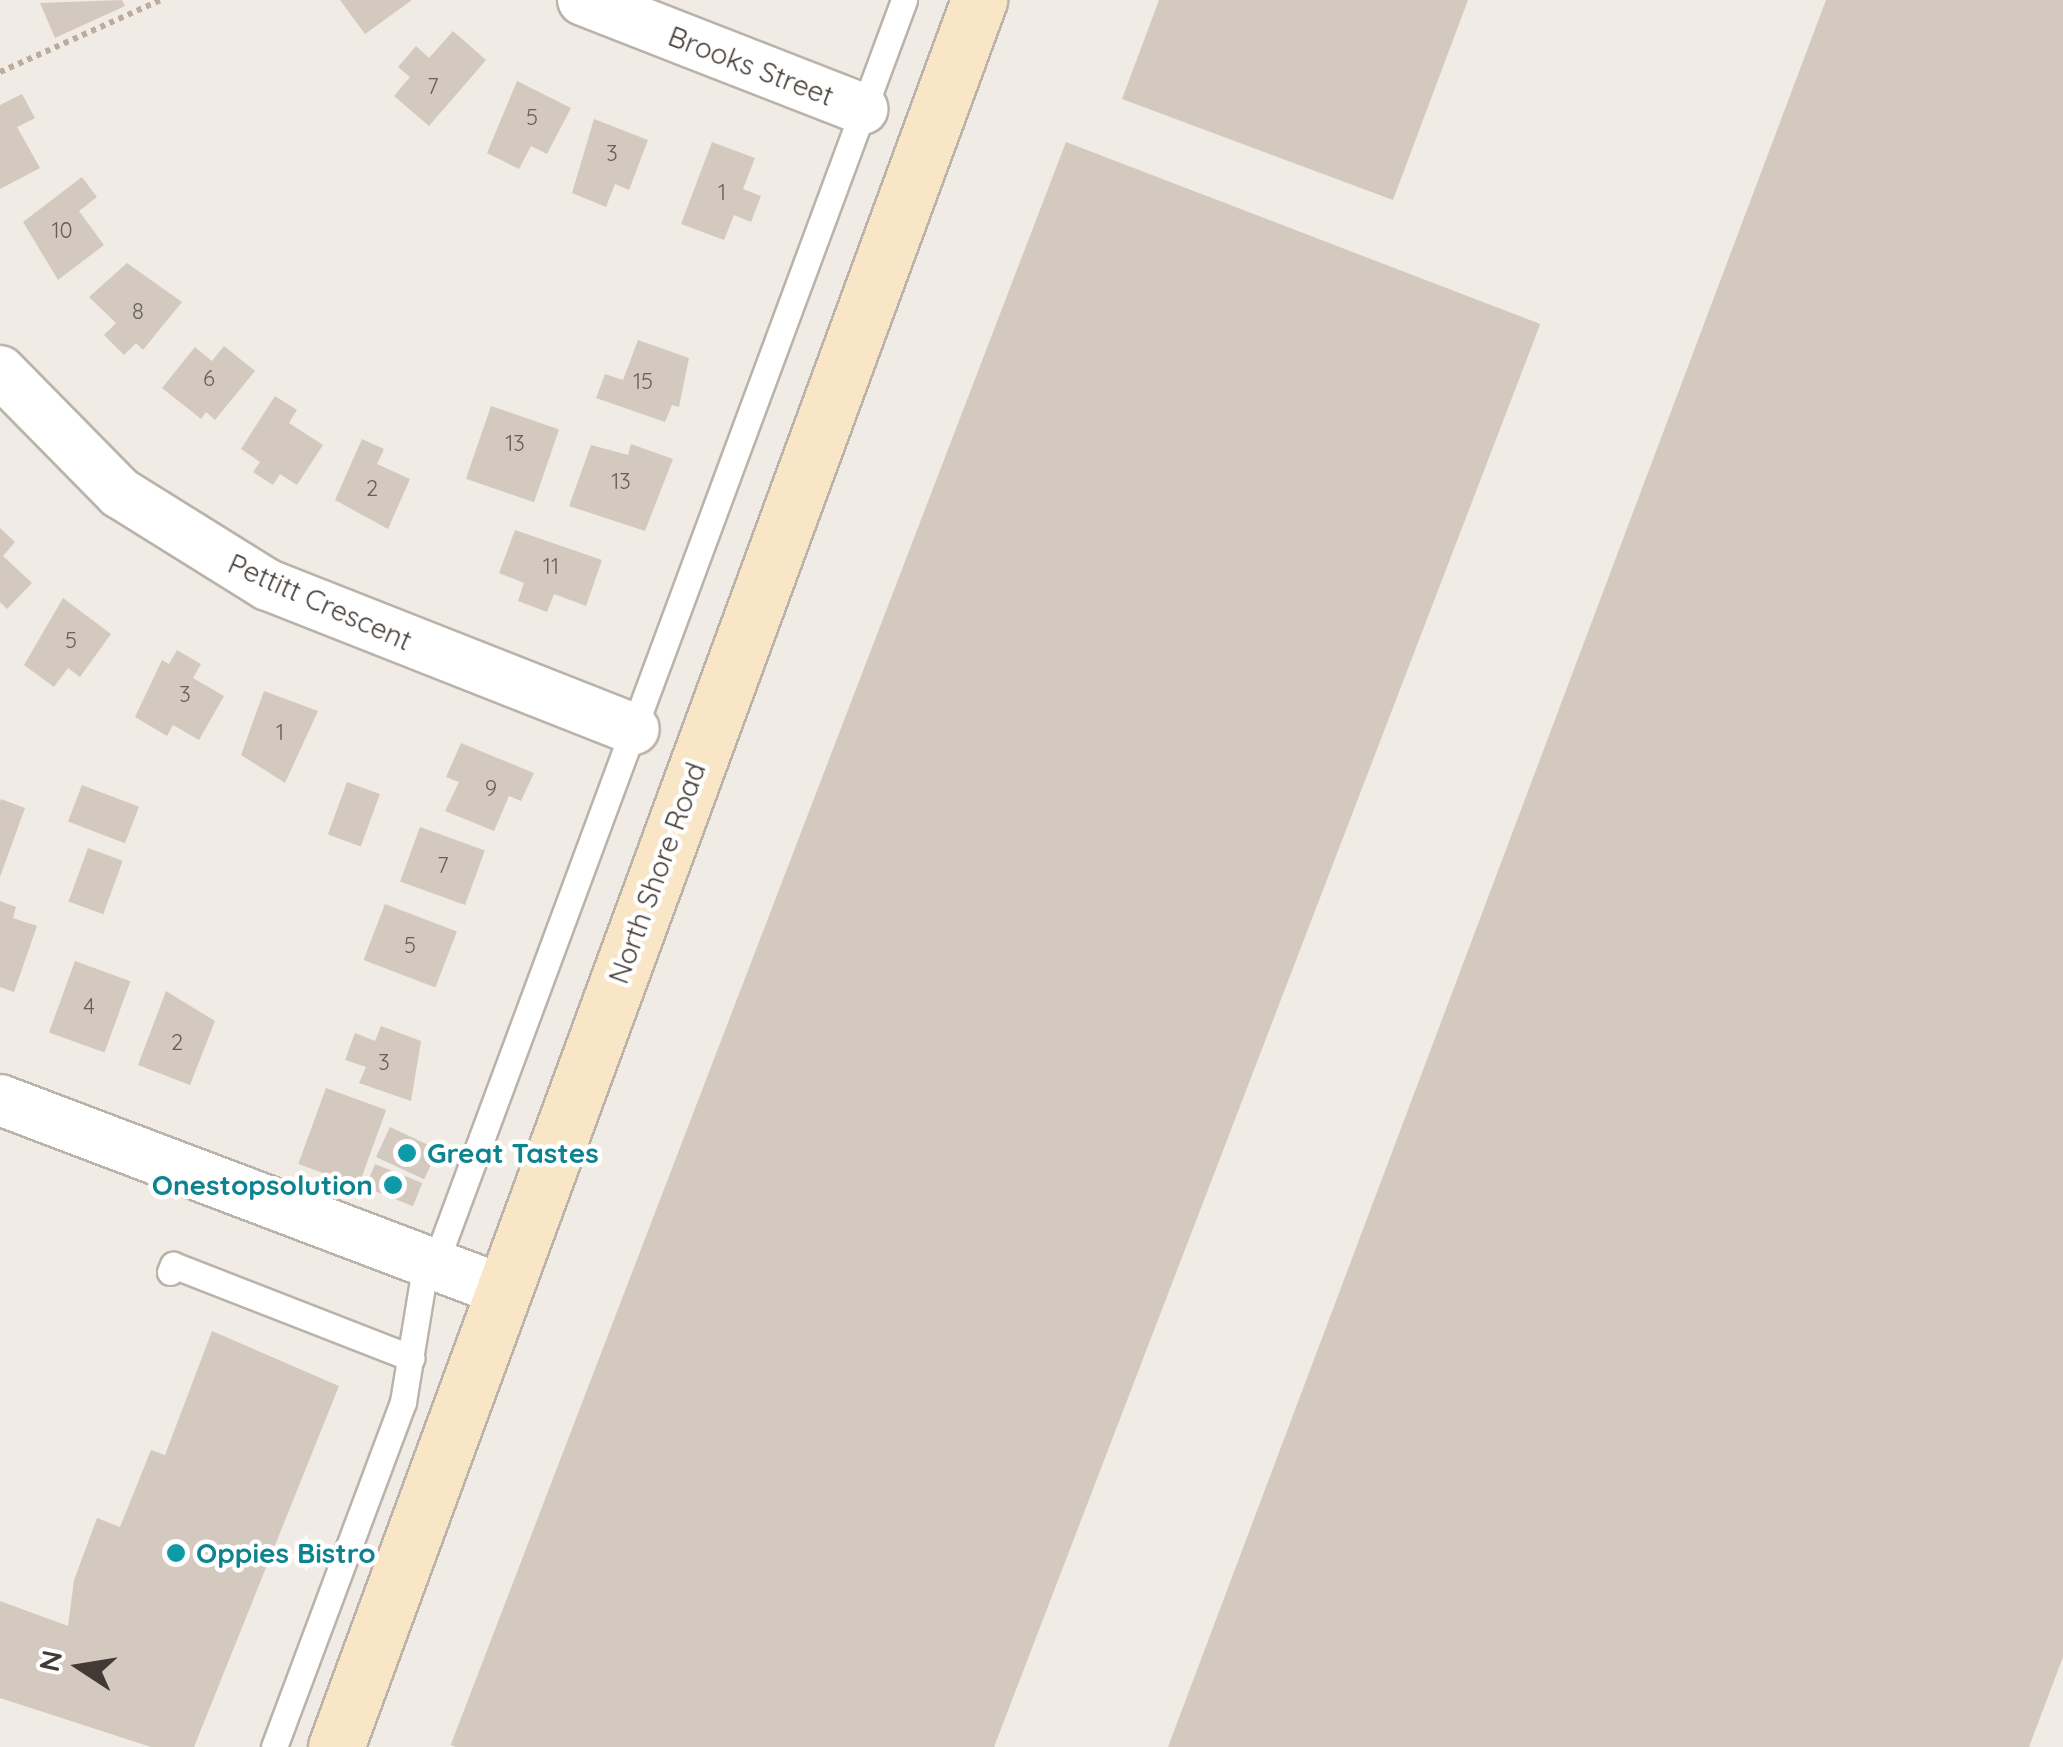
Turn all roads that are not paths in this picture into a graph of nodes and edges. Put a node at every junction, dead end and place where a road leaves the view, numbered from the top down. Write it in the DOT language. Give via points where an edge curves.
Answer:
graph roads {
  1 [pos="583,0"];
  2 [pos="904,0"];
  3 [pos="980,0"];
  4 [pos="863,110"];
  5 [pos="0,371"];
  6 [pos="634,729"];
  7 [pos="0,1100"];
  8 [pos="431,1262"];
  9 [pos="170,1272"];
  10 [pos="507,1292"];
  11 [pos="412,1358"];
  12 [pos="274,1747"];
  13 [pos="336,1747"];
  1 -- 4 [label="street, Brooks Street"];
  2 -- 4 [label="lane"];
  3 -- 10 [label="main road, North Shore Road"];
  4 -- 6 [label="lane"];
  5 -- 6 [label="street, Pettitt Crescent" via="120,493 268,585"];
  6 -- 8 [label="lane"];
  7 -- 8 [label="street"];
  8 -- 10 [label="street"];
  8 -- 11 [label="lane" via="415,1298"];
  9 -- 11 [label="lane" via="173,1265"];
  10 -- 13 [label="main road, North Shore Road"];
  11 -- 12 [label="lane"];
}
